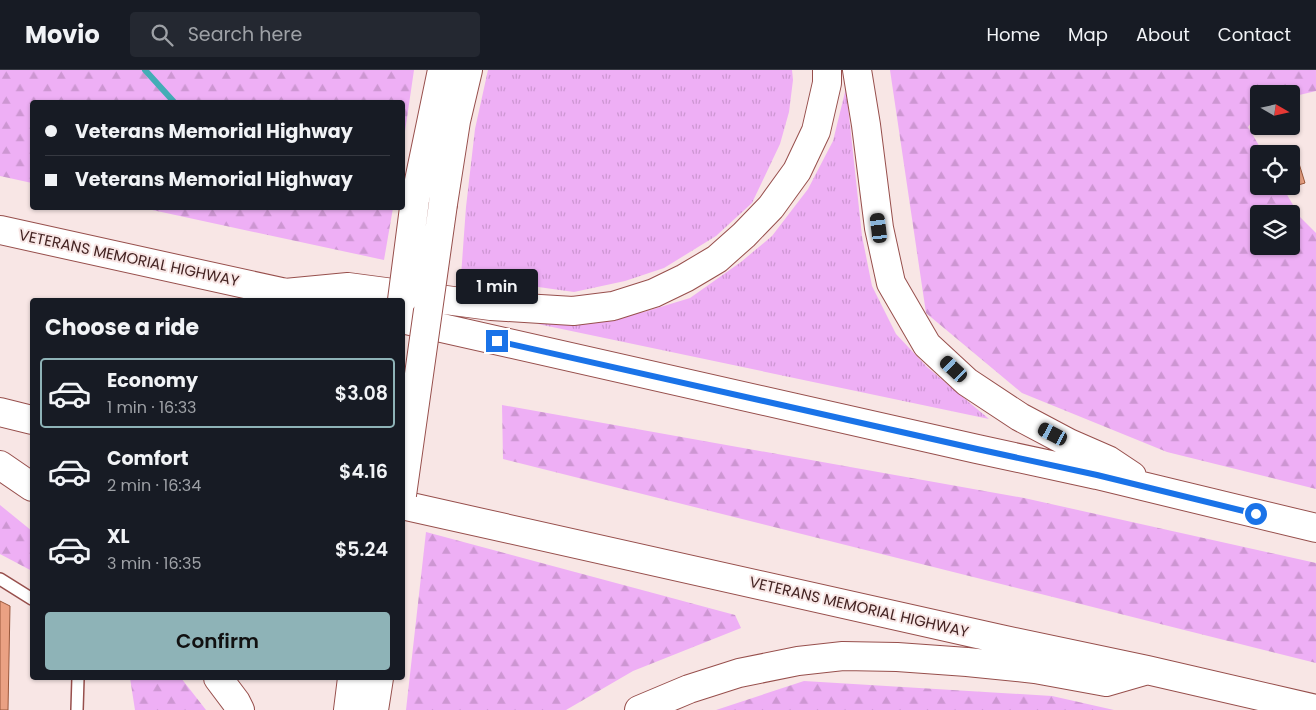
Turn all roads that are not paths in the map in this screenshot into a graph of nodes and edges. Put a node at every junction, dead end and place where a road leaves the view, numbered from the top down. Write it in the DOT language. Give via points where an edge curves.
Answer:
graph roads {
  1 [pos="442,70"];
  2 [pos="468,70"];
  3 [pos="827,70"];
  4 [pos="857,70"];
  5 [pos="0,230"];
  6 [pos="285,293"];
  7 [pos="308,298"];
  8 [pos="402,298"];
  9 [pos="405,321"];
  10 [pos="0,412"];
  11 [pos="30,420"];
  12 [pos="0,465"];
  13 [pos="405,474"];
  14 [pos="30,486"];
  15 [pos="1150,488"];
  16 [pos="405,506"];
  17 [pos="1316,528"];
  18 [pos="0,579"];
  19 [pos="30,598"];
  20 [pos="1147,670"];
  21 [pos="78,680"];
  22 [pos="220,680"];
  23 [pos="352,680"];
  24 [pos="379,680"];
  25 [pos="1316,708"];
  26 [pos="77,710"];
  27 [pos="240,710"];
  28 [pos="348,710"];
  29 [pos="374,710"];
  30 [pos="639,710"];
  1 -- 8 [label="highway, bridge" via="415,200"];
  2 -- 13 [label="highway, bridge" via="442,204"];
  3 -- 6 [label="highway" via="816,131 797,171 771,207 717,258 654,293 613,306 573,311 491,306 348,288"];
  4 -- 15 [label="highway" via="879,228 891,283 927,344 967,382 1020,417 1108,460"];
  5 -- 6 [label="highway, VETERANS MEMORIAL HIGHWAY"];
  6 -- 7 [label="highway, VETERANS MEMORIAL HIGHWAY"];
  9 -- 15 [label="highway"];
  10 -- 11 [label="highway"];
  12 -- 14 [label="highway"];
  15 -- 17 [label="highway"];
  16 -- 20 [label="highway, VETERANS MEMORIAL HIGHWAY"];
  18 -- 19 [label="lane"];
  20 -- 25 [label="highway, VETERANS MEMORIAL HIGHWAY"];
  20 -- 30 [label="highway" via="1106,682 1035,669 967,662 842,656 739,673"];
  21 -- 26 [label="lane"];
  22 -- 27 [label="highway"];
  23 -- 28 [label="highway"];
  24 -- 29 [label="highway"];
}
